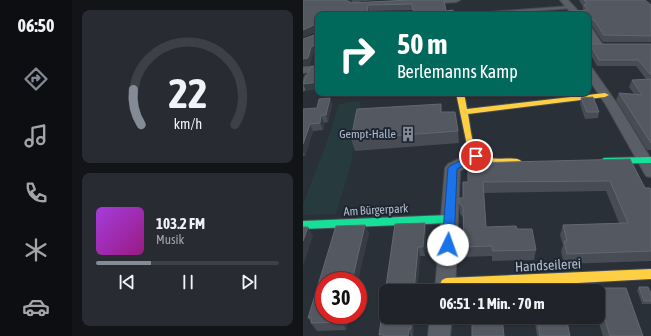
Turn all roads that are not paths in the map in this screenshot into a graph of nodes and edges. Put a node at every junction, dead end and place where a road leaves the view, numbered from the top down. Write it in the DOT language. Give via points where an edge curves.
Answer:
graph roads {
  1 [pos="456,0"];
  2 [pos="564,0"];
  3 [pos="419,2"];
  4 [pos="354,3"];
  5 [pos="367,5"];
  6 [pos="571,7"];
  7 [pos="346,12"];
  8 [pos="504,12"];
  9 [pos="575,12"];
  10 [pos="591,35"];
  11 [pos="597,46"];
  12 [pos="310,70"];
  13 [pos="591,74"];
  14 [pos="303,89"];
  15 [pos="605,95"];
  16 [pos="461,96"];
  17 [pos="464,112"];
  18 [pos="476,156"];
  19 [pos="598,161"];
  20 [pos="529,162"];
  21 [pos="649,164"];
  22 [pos="449,219"];
  23 [pos="303,225"];
  24 [pos="651,274"];
  25 [pos="445,284"];
  26 [pos="504,284"];
  27 [pos="440,324"];
  28 [pos="439,336"];
  1 -- 3 [label="street"];
  2 -- 6 [label="street"];
  4 -- 5 [label="street"];
  4 -- 7 [label="street"];
  6 -- 8 [label="lane"];
  6 -- 9 [label="street"];
  10 -- 11 [label="street"];
  12 -- 14 [label="lane"];
  13 -- 15 [label="street"];
  15 -- 17 [label="street"];
  15 -- 21 [label="street"];
  16 -- 17 [label="street"];
  17 -- 18 [label="street" via="471,148"];
  18 -- 20 [label="street" via="491,163"];
  18 -- 22 [label="street" via="453,168"];
  19 -- 21 [label="street"];
  22 -- 23 [label="street, Am Bürgerpark"];
  22 -- 25 [label="street"];
  24 -- 26 [label="street, Handseilerei"];
  27 -- 28 [label="street"];
}
